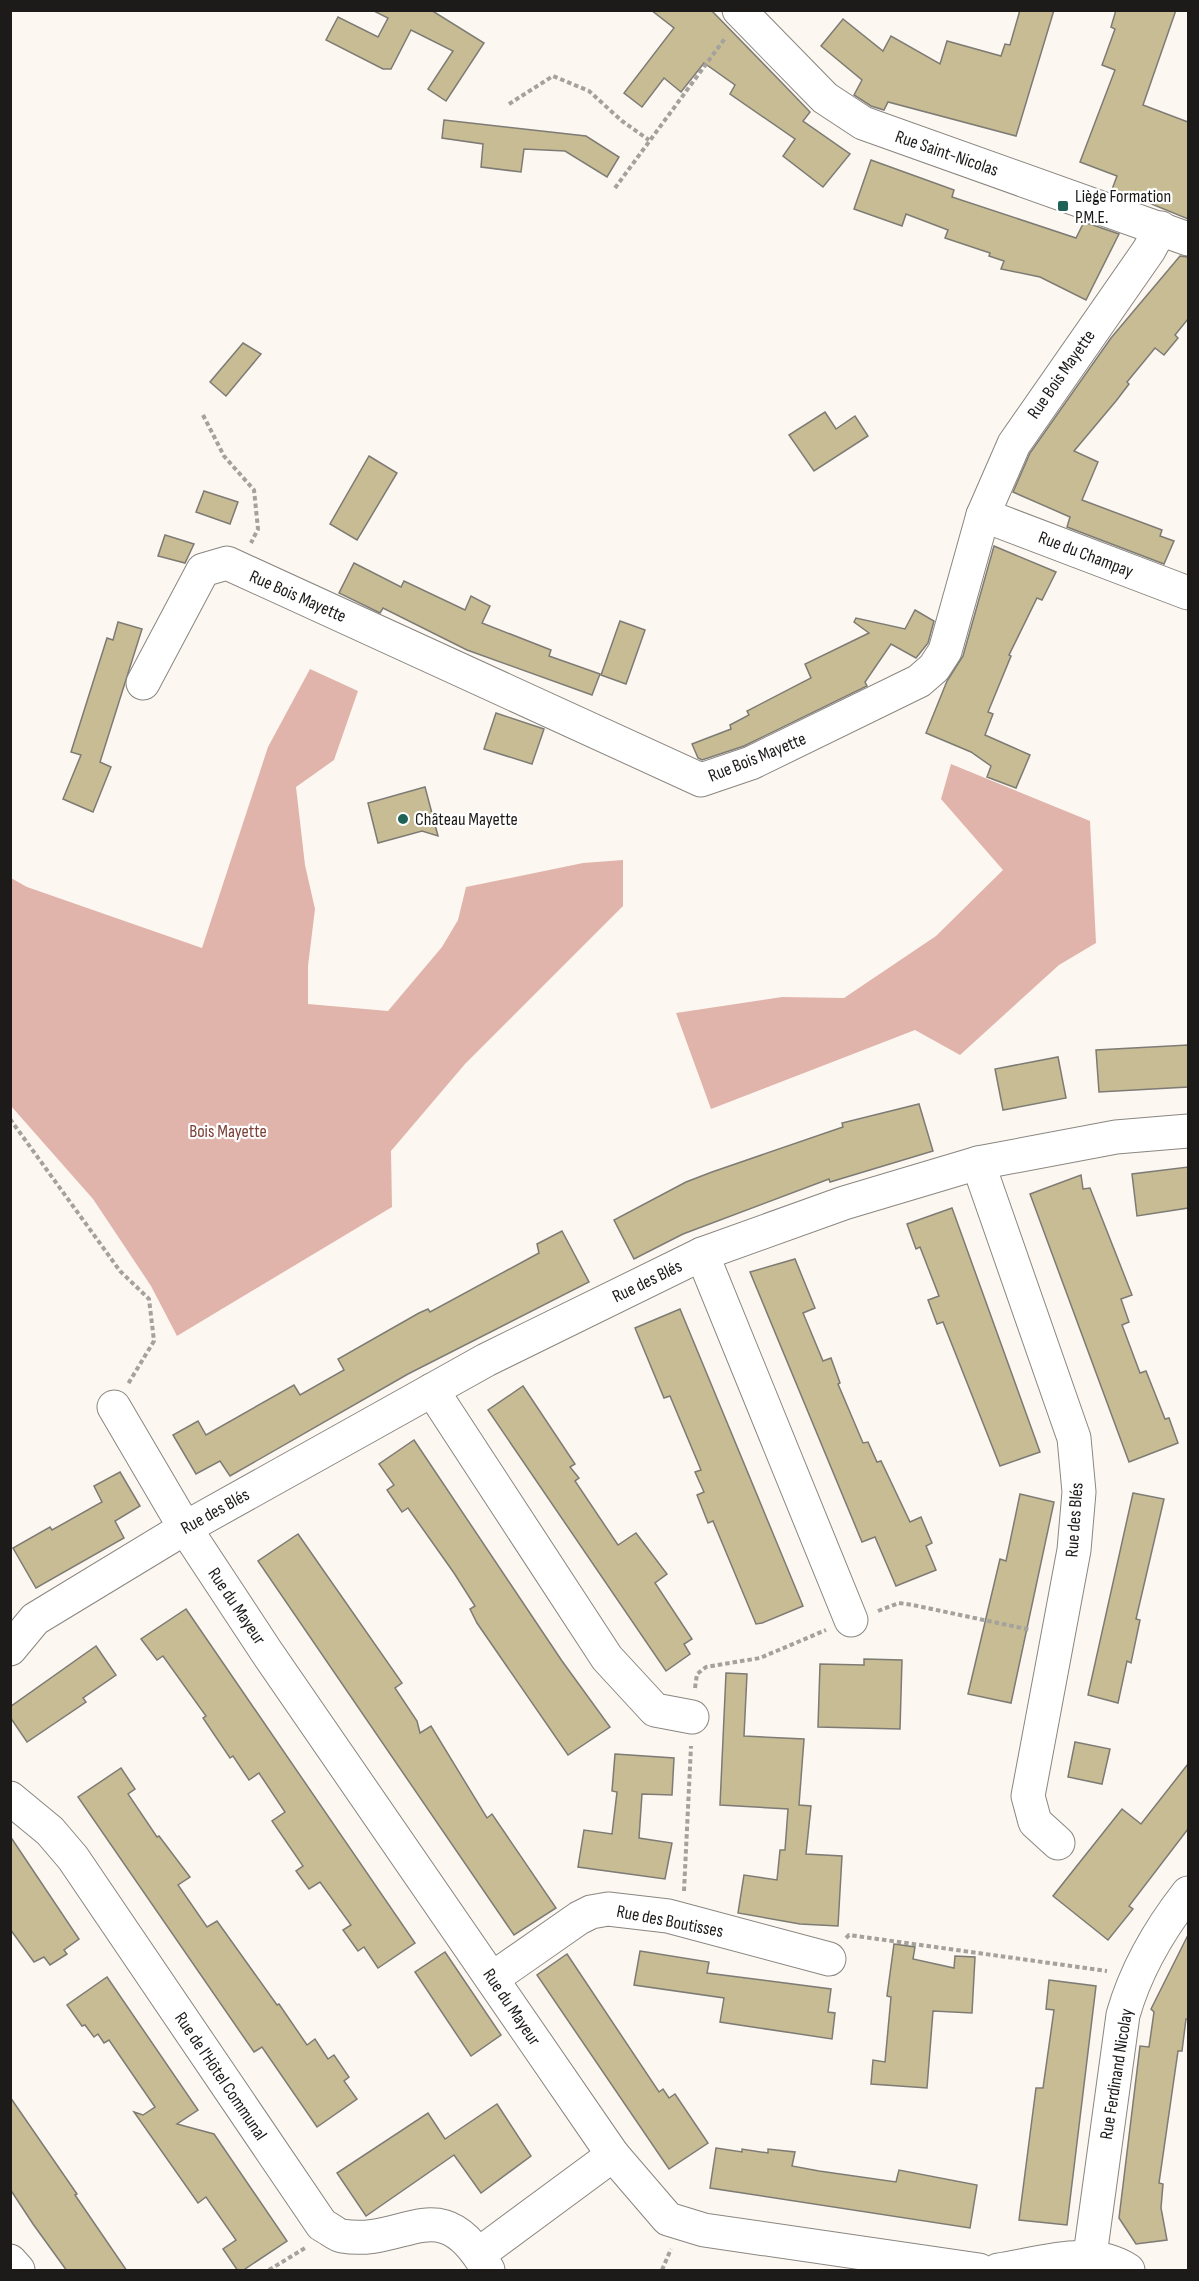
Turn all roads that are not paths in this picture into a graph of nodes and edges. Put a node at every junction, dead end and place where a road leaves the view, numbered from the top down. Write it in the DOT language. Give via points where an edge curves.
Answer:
graph roads {
  1 [pos="742,14"];
  2 [pos="1175,234"];
  3 [pos="983,515"];
  4 [pos="1188,593"];
  5 [pos="143,683"];
  6 [pos="1188,1131"];
  7 [pos="978,1163"];
  8 [pos="702,1254"];
  9 [pos="432,1390"];
  10 [pos="114,1407"];
  11 [pos="185,1528"];
  12 [pos="850,1620"];
  13 [pos="10,1648"];
  14 [pos="692,1717"];
  15 [pos="10,1798"];
  16 [pos="1058,1843"];
  17 [pos="1188,1893"];
  18 [pos="829,1959"];
  19 [pos="493,1978"];
  20 [pos="613,2155"];
  21 [pos="10,2260"];
  22 [pos="483,2262"];
  23 [pos="1089,2263"];
  24 [pos="18,2271"];
  25 [pos="979,2271"];
  26 [pos="998,2271"];
  27 [pos="1128,2271"];
  1 -- 2 [label="street, Rue Saint-Nicolas" via="825,98 863,123"];
  2 -- 3 [label="street, Rue Bois Mayette" via="1149,250 1014,444"];
  3 -- 4 [label="street, Rue du Champay"];
  3 -- 5 [label="street, Rue Bois Mayette" via="945,651 934,668 919,681 824,729 751,763 701,780 227,563 203,570"];
  6 -- 7 [label="street, Rue des Blés" via="1116,1137"];
  7 -- 8 [label="street, Rue des Blés" via="844,1203"];
  7 -- 16 [label="street, Rue des Blés" via="1074,1438 1078,1504 1074,1550 1028,1796 1035,1822"];
  8 -- 9 [label="street, Rue des Blés" via="496,1354"];
  8 -- 12 [label="street, Rue des Blés"];
  9 -- 11 [label="street, Rue des Blés"];
  9 -- 14 [label="street" via="607,1658 655,1710"];
  10 -- 11 [label="street, Rue du Mayeur"];
  11 -- 13 [label="street, Rue des Blés" via="35,1619"];
  11 -- 19 [label="street, Rue du Mayeur" via="351,1776"];
  15 -- 22 [label="street, Rue de l'Hôtel Communal" via="50,1831 73,1858 322,2225 340,2236 373,2237 424,2223 441,2226 456,2233"];
  17 -- 23 [label="street, Rue Ferdinand Nicolay" via="1153,1942 1123,2015"];
  18 -- 19 [label="street, Rue des Boutisses" via="668,1916 608,1909 591,1912"];
  19 -- 20 [label="street, Rue du Mayeur"];
  20 -- 22 [label="street"];
  20 -- 25 [label="street, Rue du Mayeur" via="656,2208 681,2224"];
  21 -- 24 [label="street"];
  23 -- 26 [label="street"];
  23 -- 27 [label="street" via="1115,2262"];
}
